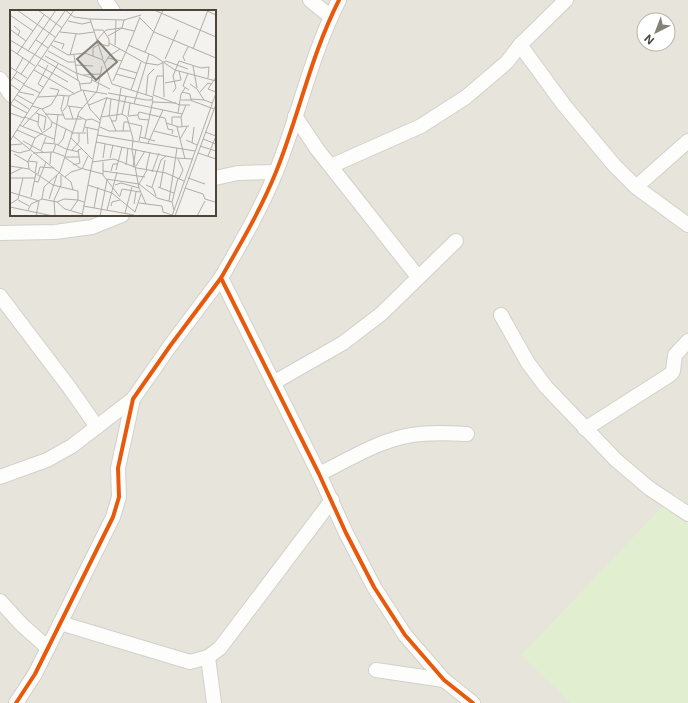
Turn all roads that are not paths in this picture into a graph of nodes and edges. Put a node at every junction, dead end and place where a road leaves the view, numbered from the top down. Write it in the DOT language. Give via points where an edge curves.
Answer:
graph roads {
  1 [pos="105,0"];
  2 [pos="310,0"];
  3 [pos="339,0"];
  4 [pos="566,0"];
  5 [pos="112,10"];
  6 [pos="331,16"];
  7 [pos="520,45"];
  8 [pos="0,79"];
  9 [pos="10,94"];
  10 [pos="295,116"];
  11 [pos="688,141"];
  12 [pos="331,166"];
  13 [pos="276,172"];
  14 [pos="216,178"];
  15 [pos="636,187"];
  16 [pos="86,216"];
  17 [pos="120,216"];
  18 [pos="688,225"];
  19 [pos="92,227"];
  20 [pos="0,233"];
  21 [pos="456,241"];
  22 [pos="418,277"];
  23 [pos="221,278"];
  24 [pos="0,296"];
  25 [pos="501,314"];
  26 [pos="688,341"];
  27 [pos="273,382"];
  28 [pos="132,399"];
  29 [pos="97,427"];
  30 [pos="585,429"];
  31 [pos="467,434"];
  32 [pos="320,474"];
  33 [pos="0,477"];
  34 [pos="332,500"];
  35 [pos="688,514"];
  36 [pos="0,601"];
  37 [pos="60,623"];
  38 [pos="48,648"];
  39 [pos="208,658"];
  40 [pos="376,670"];
  41 [pos="444,680"];
  42 [pos="16,703"];
  43 [pos="214,703"];
  44 [pos="473,703"];
  1 -- 5 [label="street"];
  2 -- 6 [label="street"];
  3 -- 6 [label="street"];
  4 -- 7 [label="street"];
  6 -- 10 [label="street"];
  7 -- 12 [label="street" via="502,66 448,110 421,126"];
  7 -- 15 [label="street" via="564,106"];
  8 -- 9 [label="street"];
  10 -- 12 [label="street"];
  10 -- 13 [label="street"];
  11 -- 15 [label="street"];
  12 -- 22 [label="street"];
  13 -- 14 [label="street" via="238,173"];
  13 -- 23 [label="street" via="254,221"];
  15 -- 18 [label="street"];
  16 -- 19 [label="street"];
  17 -- 19 [label="street"];
  19 -- 20 [label="street" via="55,232"];
  21 -- 22 [label="street"];
  22 -- 27 [label="street" via="381,314 343,343"];
  23 -- 27 [label="street"];
  23 -- 28 [label="street"];
  24 -- 29 [label="street"];
  25 -- 30 [label="street" via="546,387"];
  26 -- 30 [label="street" via="675,355 671,374"];
  27 -- 32 [label="street"];
  28 -- 29 [label="street"];
  28 -- 37 [label="street" via="118,468 119,497 113,517"];
  29 -- 33 [label="street" via="72,446 47,460"];
  30 -- 35 [label="street" via="649,488"];
  31 -- 32 [label="street" via="410,435 364,451"];
  32 -- 34 [label="street"];
  34 -- 39 [label="street" via="220,648"];
  34 -- 41 [label="street" via="374,587 405,635"];
  36 -- 38 [label="street"];
  37 -- 38 [label="street"];
  37 -- 39 [label="street" via="190,662"];
  38 -- 42 [label="street"];
  39 -- 43 [label="street"];
  40 -- 41 [label="street"];
  41 -- 44 [label="street"];
}
